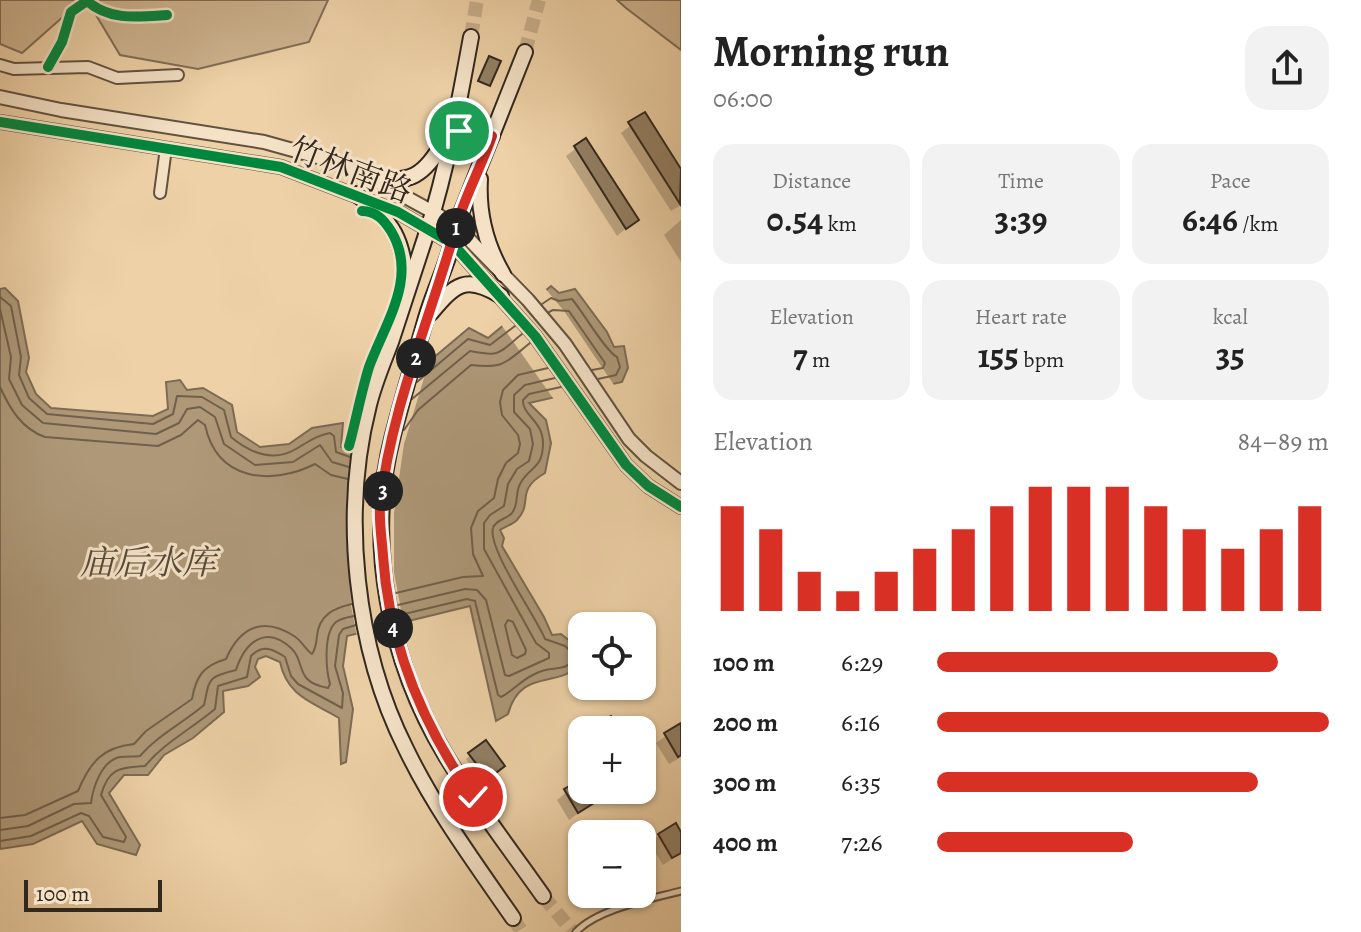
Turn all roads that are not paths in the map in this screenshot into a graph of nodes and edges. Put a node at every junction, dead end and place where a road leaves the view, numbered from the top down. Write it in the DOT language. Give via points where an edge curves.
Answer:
graph roads {
  1 [pos="167,15"];
  2 [pos="471,37"];
  3 [pos="525,52"];
  4 [pos="0,65"];
  5 [pos="48,67"];
  6 [pos="178,75"];
  7 [pos="0,97"];
  8 [pos="0,122"];
  9 [pos="454,124"];
  10 [pos="492,136"];
  11 [pos="166,148"];
  12 [pos="481,167"];
  13 [pos="369,177"];
  14 [pos="160,193"];
  15 [pos="356,194"];
  16 [pos="433,212"];
  17 [pos="456,226"];
  18 [pos="428,230"];
  19 [pos="453,244"];
  20 [pos="503,274"];
  21 [pos="408,293"];
  22 [pos="506,301"];
  23 [pos="426,319"];
  24 [pos="681,483"];
  25 [pos="681,507"];
  26 [pos="473,797"];
  27 [pos="445,817"];
  28 [pos="681,891"];
  29 [pos="543,896"];
  30 [pos="513,918"];
  31 [pos="576,932"];
  1 -- 5 [label="street" via="108,14 87,1 71,12"];
  2 -- 9 [label="main road"];
  3 -- 10 [label="main road"];
  4 -- 5 [label="street"];
  5 -- 6 [label="street" via="88,67 117,78"];
  7 -- 13 [label="street, 竹林南路" via="264,142"];
  8 -- 11 [label="street, 竹林南路"];
  9 -- 10 [label="main road" via="465,140 475,143"];
  9 -- 13 [label="main road" via="416,176"];
  9 -- 16 [label="main road"];
  10 -- 12 [label="main road"];
  11 -- 14 [label="street"];
  11 -- 15 [label="street, 竹林南路" via="281,167"];
  12 -- 17 [label="main road"];
  12 -- 20 [label="main road" via="480,210"];
  13 -- 16 [label="street, 竹林南路"];
  15 -- 18 [label="street, 竹林南路"];
  15 -- 21 [label="main road" via="388,221 400,240"];
  16 -- 17 [label="street, 竹林南路"];
  16 -- 18 [label="main road"];
  17 -- 19 [label="main road"];
  17 -- 20 [label="street, 竹林南路"];
  18 -- 19 [label="street, 竹林南路"];
  18 -- 21 [label="main road"];
  19 -- 22 [label="street, 竹林南路"];
  19 -- 23 [label="main road"];
  20 -- 24 [label="street, 竹林南路" via="565,344 629,439"];
  21 -- 27 [label="main road" via="369,405 356,477 358,578 371,650 395,726"];
  22 -- 23 [label="main road" via="477,283 459,285"];
  22 -- 25 [label="street, 竹林南路" via="626,465"];
  23 -- 26 [label="main road" via="392,438 380,510 389,607 405,671 445,756"];
  26 -- 27 [label="main road"];
  26 -- 29 [label="main road"];
  27 -- 30 [label="main road"];
  28 -- 31 [label="lane" via="585,922"];
}
